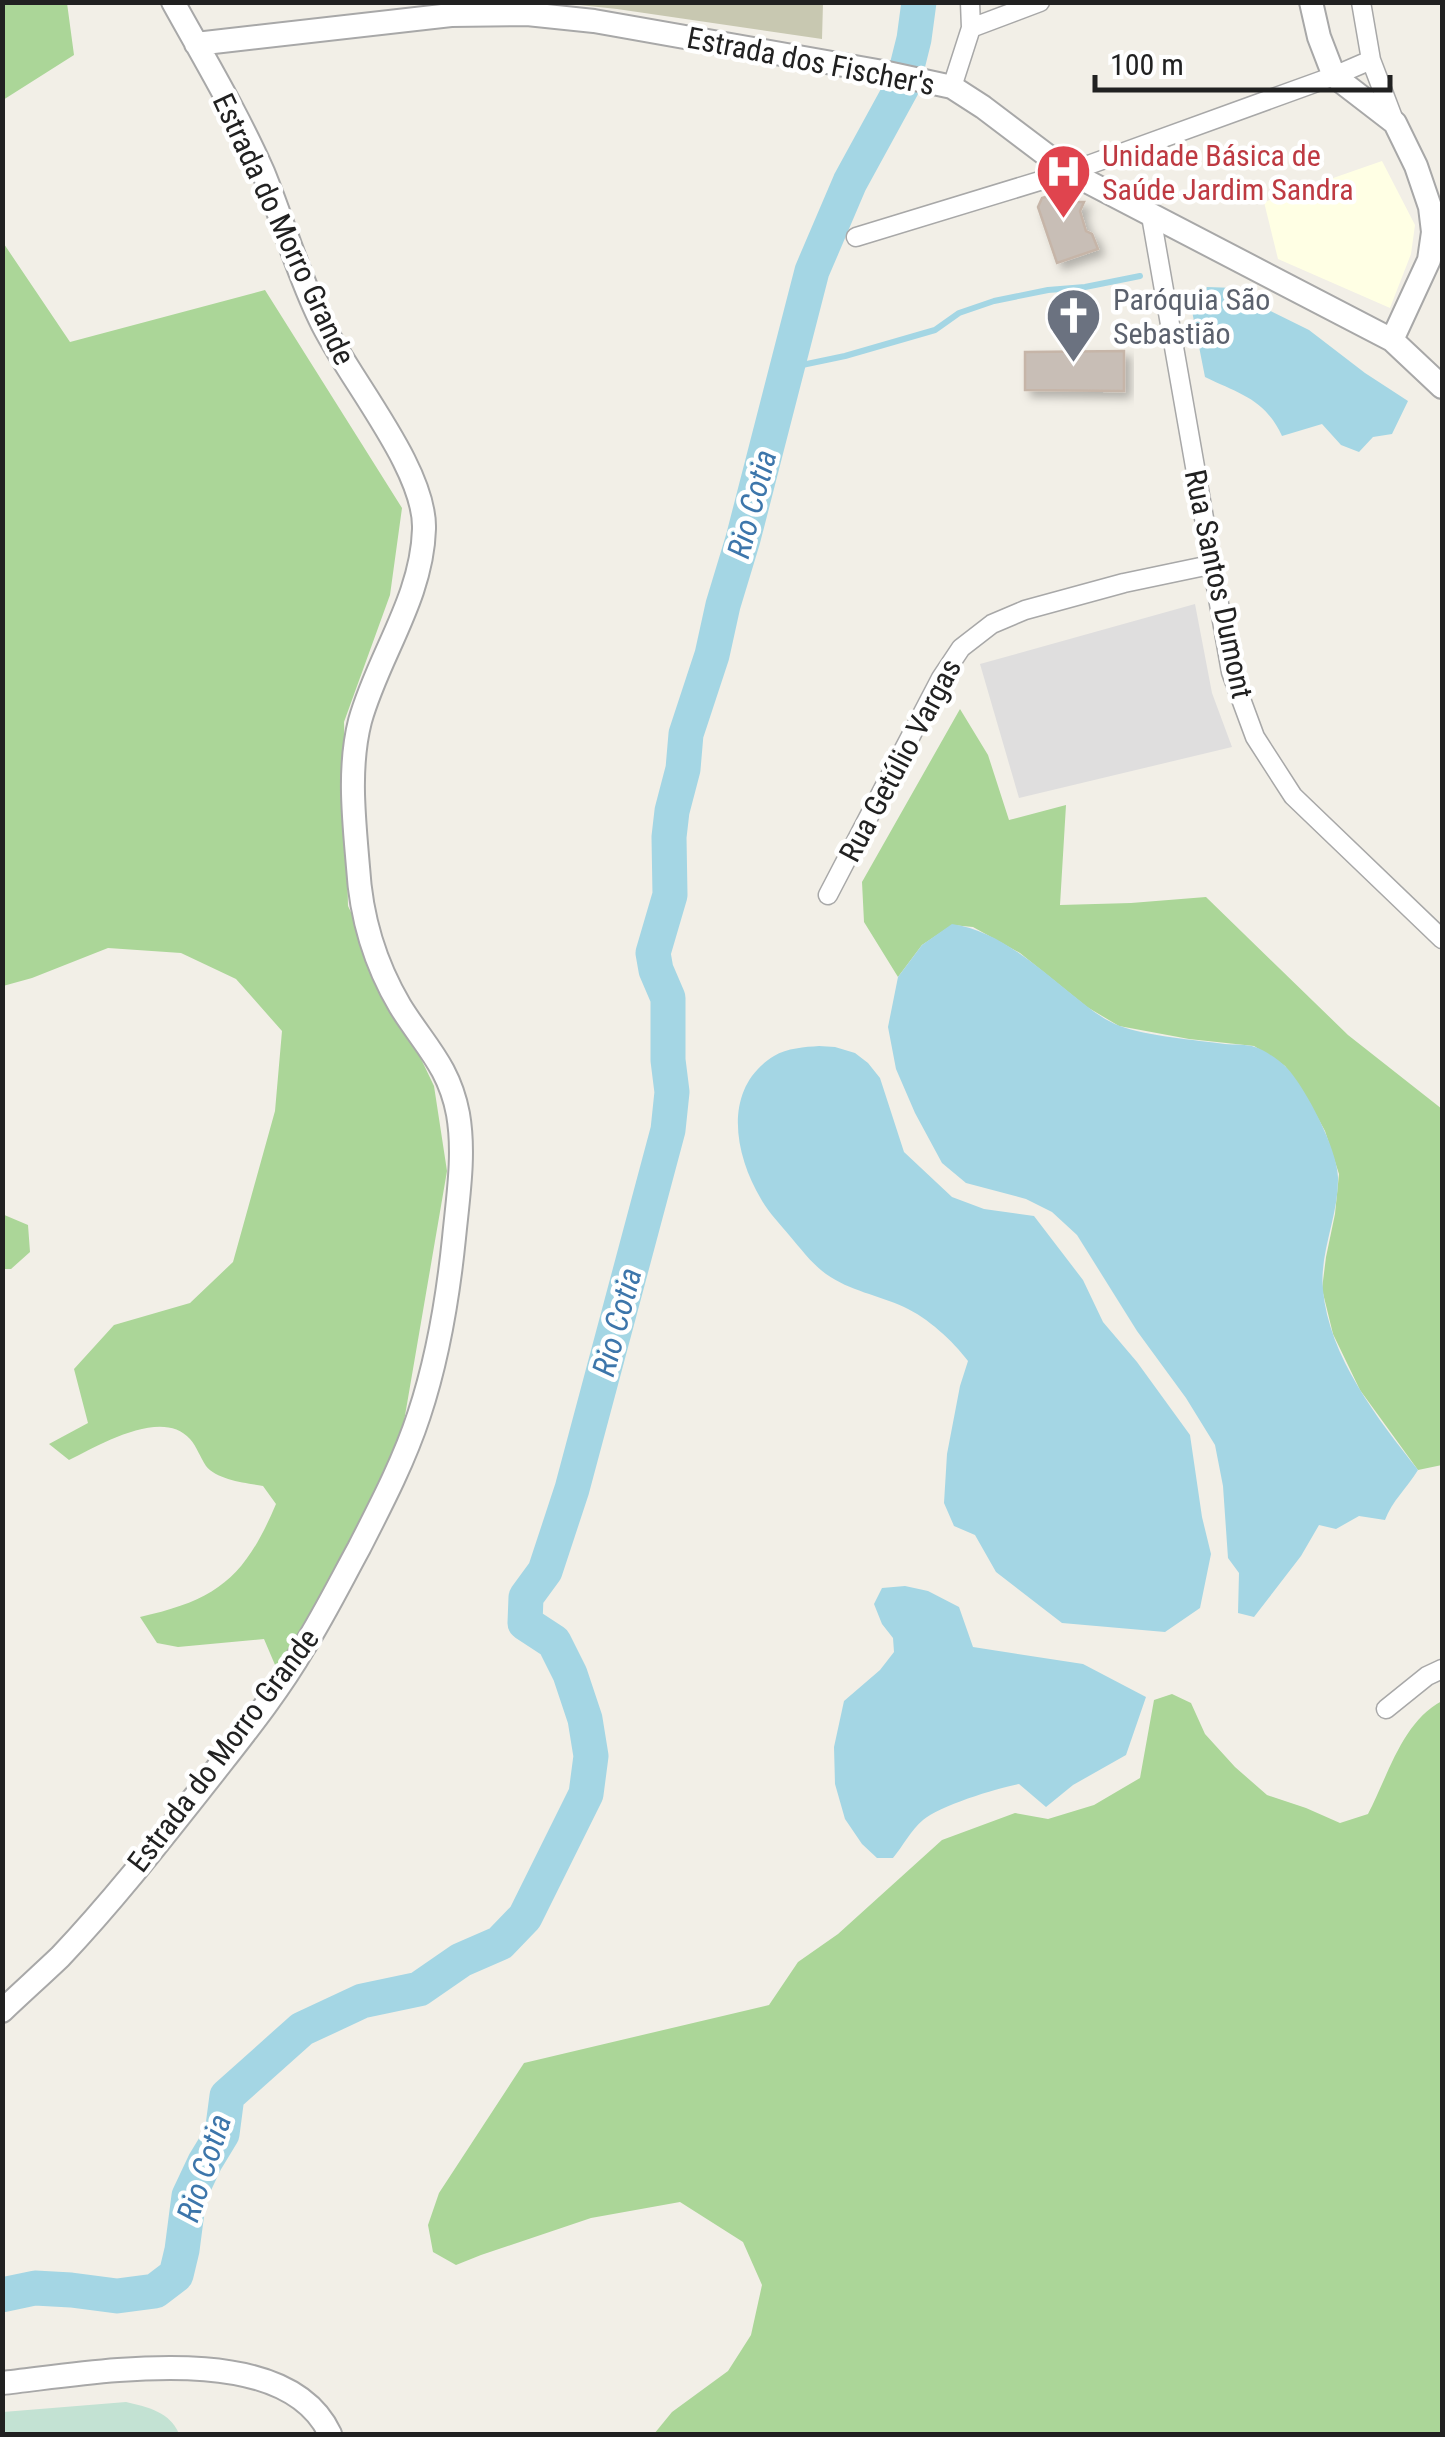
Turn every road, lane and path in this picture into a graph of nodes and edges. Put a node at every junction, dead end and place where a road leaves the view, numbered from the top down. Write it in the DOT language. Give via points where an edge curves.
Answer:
graph roads {
  1 [pos="174,2"];
  2 [pos="970,2"];
  3 [pos="1040,2"];
  4 [pos="1312,2"];
  5 [pos="1361,2"];
  6 [pos="971,28"];
  7 [pos="196,44"];
  8 [pos="1370,60"];
  9 [pos="1334,76"];
  10 [pos="952,88"];
  11 [pos="1395,123"];
  12 [pos="1070,172"];
  13 [pos="1150,216"];
  14 [pos="856,237"];
  15 [pos="1392,340"];
  16 [pos="1442,386"];
  17 [pos="1210,565"];
  18 [pos="828,895"];
  19 [pos="1442,939"];
  20 [pos="1442,1669"];
  21 [pos="1386,1710"];
  22 [pos="2,2011"];
  23 [pos="2,2383"];
  24 [pos="330,2434"];
  1 -- 7 [label="street, Estrada do Morro Grande"];
  2 -- 6 [label="street"];
  3 -- 6 [label="street"];
  4 -- 9 [label="street"];
  5 -- 8 [label="street"];
  6 -- 10 [label="street"];
  7 -- 10 [label="street, Estrada dos Fischer's" via="451,15 527,14 594,20"];
  7 -- 22 [label="street, Estrada do Morro Grande" via="260,164 320,319 419,495 420,562 360,722 354,820 372,950 438,1058 458,1116 450,1280 420,1414 385,1498 302,1652 154,1848"];
  8 -- 9 [label="street"];
  8 -- 11 [label="street"];
  9 -- 11 [label="street"];
  9 -- 12 [label="street"];
  10 -- 12 [label="street, Estrada dos Fischer's"];
  11 -- 15 [label="street" via="1421,180 1433,232 1429,260"];
  12 -- 13 [label="street, Estrada dos Fischer's"];
  12 -- 14 [label="street"];
  13 -- 15 [label="street, Estrada dos Fischer's"];
  13 -- 17 [label="street, Rua Santos Dumont"];
  15 -- 16 [label="street, Estrada dos Fischer's"];
  17 -- 18 [label="street, Rua Getúlio Vargas" via="1025,610 961,648"];
  17 -- 19 [label="street, Rua Santos Dumont" via="1231,672 1255,737 1293,796"];
  20 -- 21 [label="street"];
  23 -- 24 [label="street" via="192,2367 244,2373 308,2405"];
}
